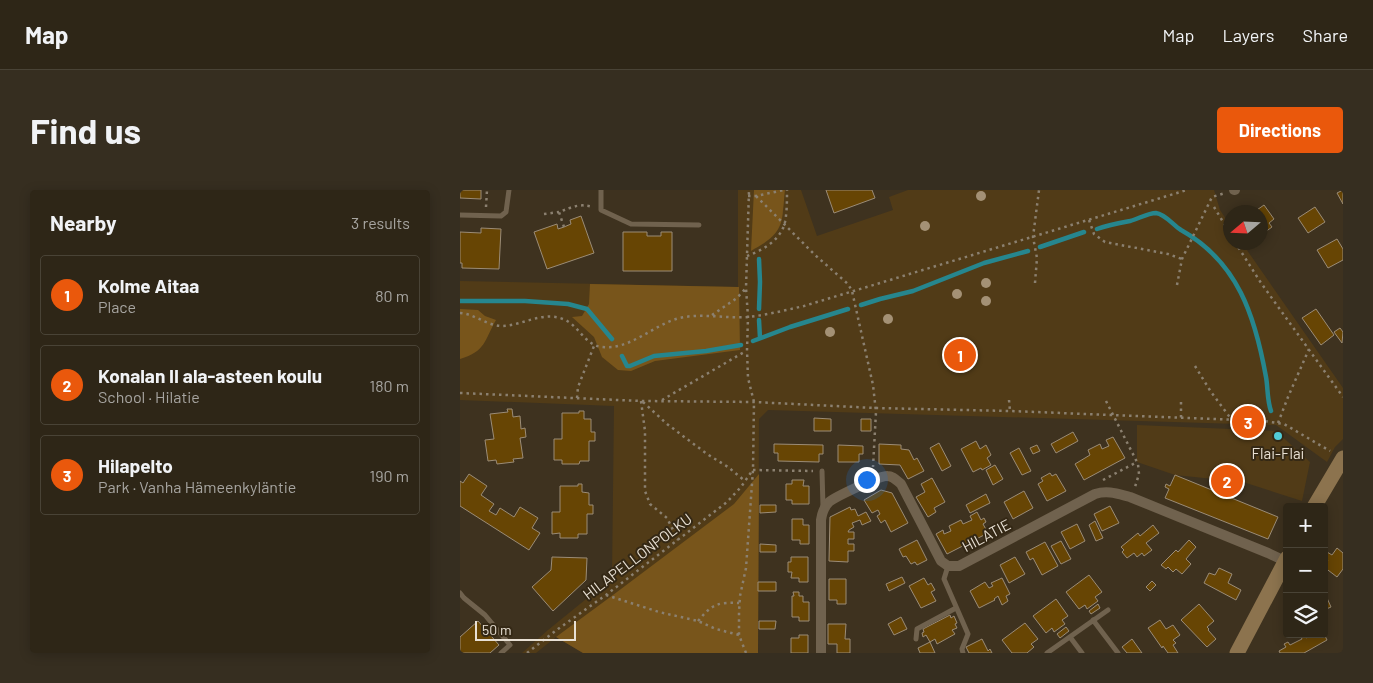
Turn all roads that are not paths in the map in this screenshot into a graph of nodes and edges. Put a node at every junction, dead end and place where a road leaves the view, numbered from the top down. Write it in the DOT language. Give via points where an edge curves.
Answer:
graph roads {
  1 [pos="509,190"];
  2 [pos="601,190"];
  3 [pos="460,215"];
  4 [pos="699,225"];
  5 [pos="1339,456"];
  6 [pos="822,470"];
  7 [pos="1316,503"];
  8 [pos="823,510"];
  9 [pos="1283,558"];
  10 [pos="1283,565"];
  11 [pos="948,566"];
  12 [pos="460,593"];
  13 [pos="956,608"];
  14 [pos="1108,610"];
  15 [pos="1093,620"];
  16 [pos="1070,637"];
  17 [pos="916,639"];
  18 [pos="1116,651"];
  19 [pos="1051,652"];
  20 [pos="501,653"];
  21 [pos="820,653"];
  22 [pos="963,653"];
  23 [pos="1082,653"];
  24 [pos="1108,653"];
  25 [pos="1237,653"];
  1 -- 3 [label="lane" via="506,212 501,216"];
  2 -- 4 [label="lane" via="601,210 631,224"];
  5 -- 7 [label="street"];
  6 -- 8 [label="lane"];
  8 -- 11 [label="street, HILATIE" via="830,502 874,479 885,475 892,477 900,484 941,562"];
  8 -- 21 [label="street"];
  9 -- 11 [label="street, HILATIE" via="1130,497 1103,492 959,566"];
  10 -- 25 [label="street"];
  11 -- 13 [label="lane" via="944,580"];
  12 -- 20 [label="lane" via="485,615 510,645"];
  13 -- 17 [label="lane" via="917,628"];
  13 -- 22 [label="lane" via="968,634"];
  14 -- 15 [label="lane"];
  15 -- 16 [label="lane"];
  15 -- 18 [label="lane"];
  16 -- 19 [label="lane"];
  16 -- 23 [label="lane"];
  18 -- 24 [label="lane"];
}
